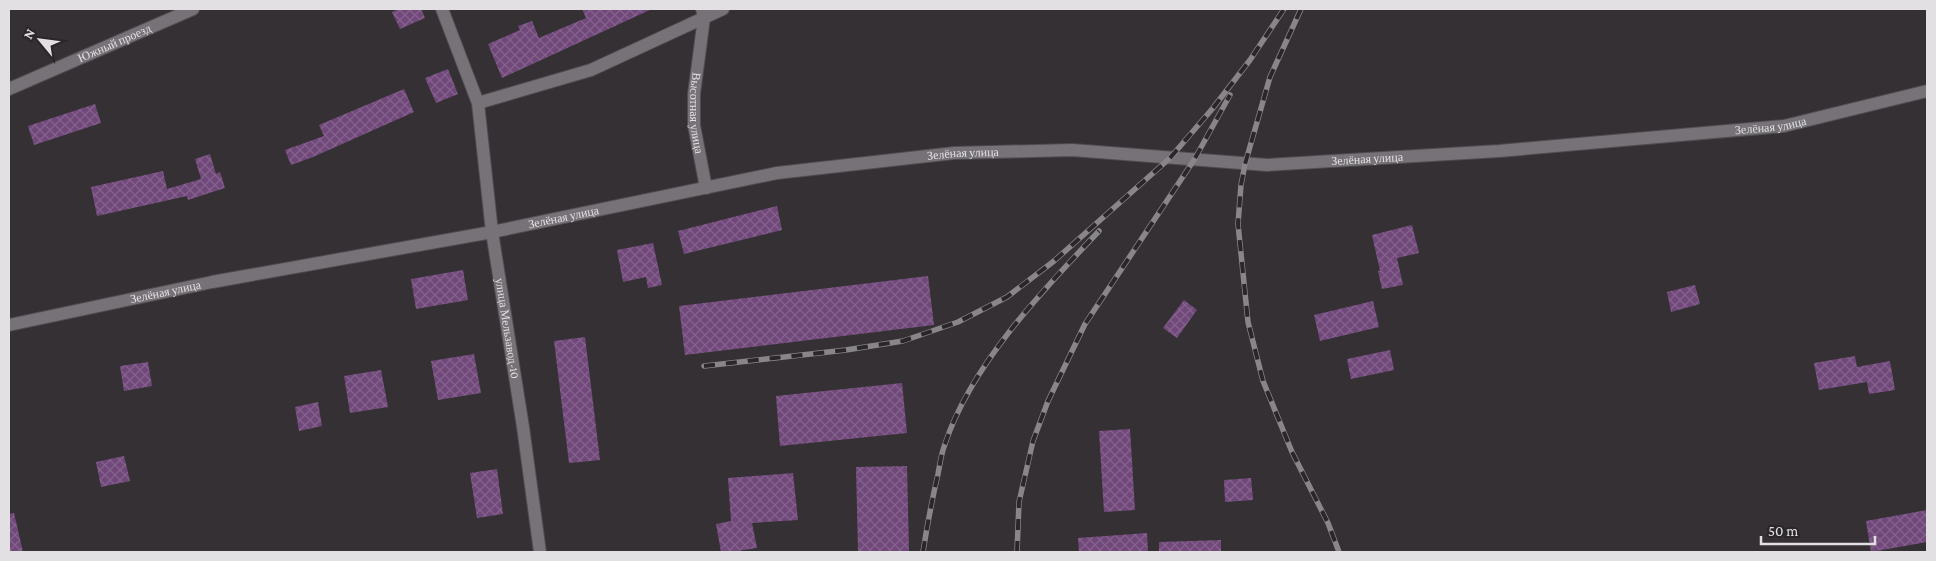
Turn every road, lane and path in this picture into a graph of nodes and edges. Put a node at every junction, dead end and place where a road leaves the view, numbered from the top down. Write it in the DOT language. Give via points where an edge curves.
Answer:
graph roads {
  1 [pos="193,9"];
  2 [pos="442,9"];
  3 [pos="723,9"];
  4 [pos="703,13"];
  5 [pos="9,90"];
  6 [pos="1927,91"];
  7 [pos="478,103"];
  8 [pos="706,188"];
  9 [pos="492,232"];
  10 [pos="9,325"];
  11 [pos="540,552"];
  1 -- 5 [label="street, Южный проезд"];
  2 -- 7 [label="street, улица Мельзавод-10"];
  3 -- 4 [label="street"];
  4 -- 7 [label="street" via="591,70"];
  4 -- 8 [label="street, Высотная улица" via="694,125"];
  6 -- 8 [label="street, Зелёная улица" via="1784,126 1498,151 1267,165 1072,150 954,153 777,173"];
  7 -- 9 [label="street, улица Мельзавод-10"];
  8 -- 9 [label="street, Зелёная улица"];
  9 -- 10 [label="street, Зелёная улица" via="212,282"];
  9 -- 11 [label="street, улица Мельзавод-10"];
}
